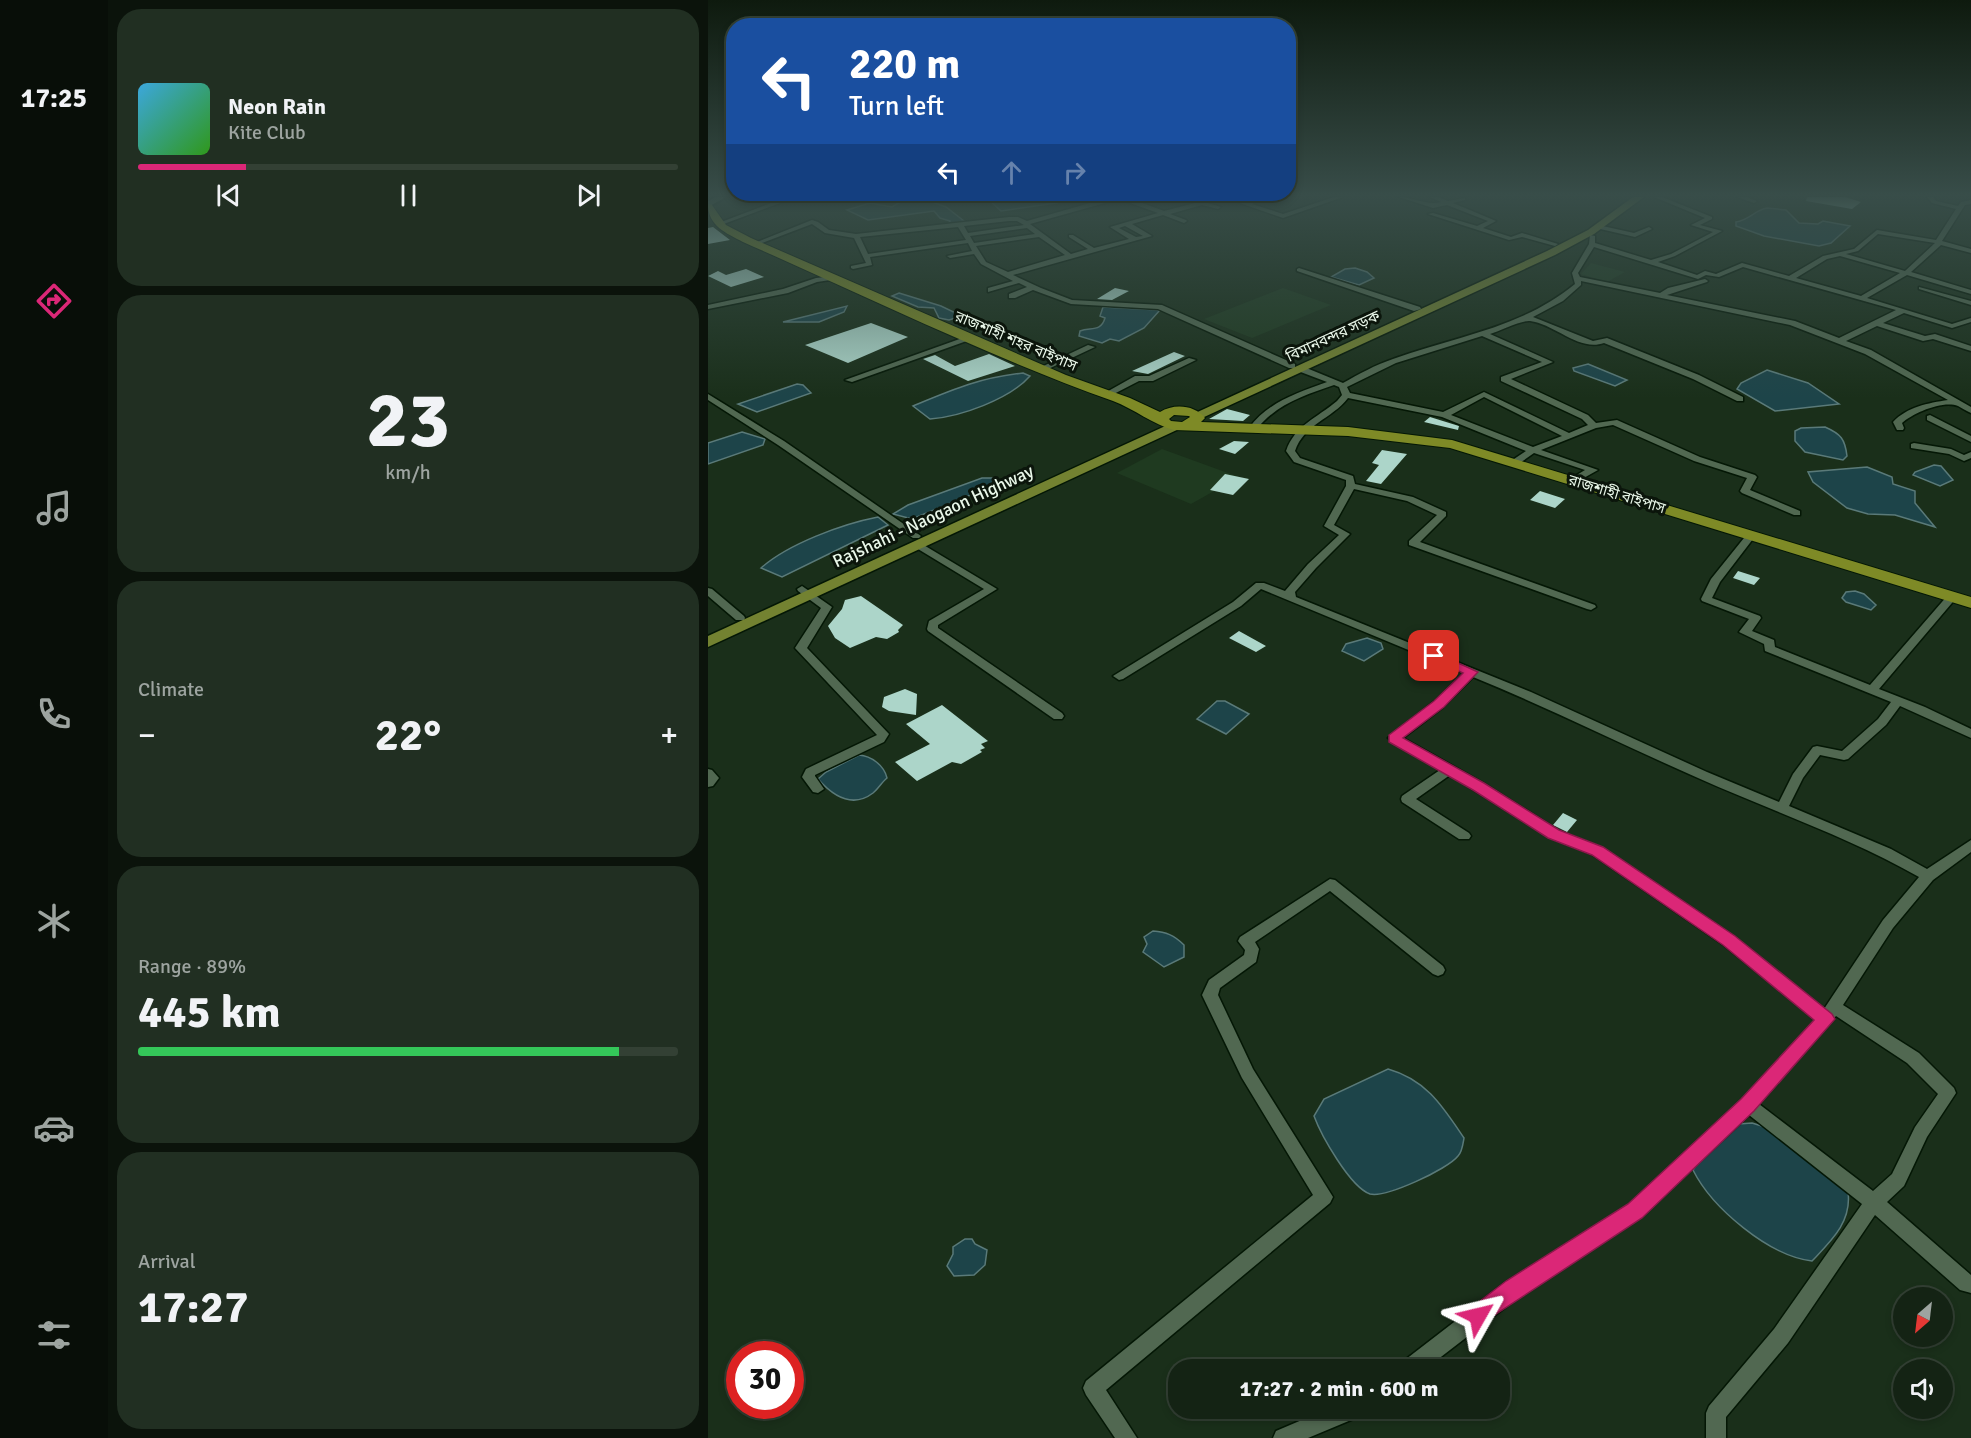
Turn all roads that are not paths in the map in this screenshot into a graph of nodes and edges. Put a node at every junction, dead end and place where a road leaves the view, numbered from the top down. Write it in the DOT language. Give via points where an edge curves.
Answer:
graph roads {
  1 [pos="802,264"];
  2 [pos="869,264"];
  3 [pos="987,264"];
  4 [pos="1043,264"];
  5 [pos="1512,264"];
  6 [pos="1527,264"];
  7 [pos="1579,264"];
  8 [pos="1658,264"];
  9 [pos="1812,264"];
  10 [pos="1874,264"];
  11 [pos="1915,264"];
  12 [pos="852,267"];
  13 [pos="1299,270"];
  14 [pos="1905,273"];
  15 [pos="1006,275"];
  16 [pos="835,278"];
  17 [pos="1576,278"];
  18 [pos="1792,278"];
  19 [pos="1019,281"];
  20 [pos="1705,281"];
  21 [pos="1034,287"];
  22 [pos="1921,288"];
  23 [pos="991,290"];
  24 [pos="1971,292"];
  25 [pos="1012,296"];
  26 [pos="1660,297"];
  27 [pos="1862,298"];
  28 [pos="1971,303"];
  29 [pos="708,307"];
  30 [pos="1417,309"];
  31 [pos="1903,310"];
  32 [pos="1526,318"];
  33 [pos="1971,320"];
  34 [pos="1876,323"];
  35 [pos="1953,326"];
  36 [pos="1483,334"];
  37 [pos="1932,336"];
  38 [pos="971,338"];
  39 [pos="1842,340"];
  40 [pos="1091,347"];
  41 [pos="1971,349"];
  42 [pos="1192,360"];
  43 [pos="1297,368"];
  44 [pos="1041,369"];
  45 [pos="849,380"];
  46 [pos="1342,387"];
  47 [pos="1107,394"];
  48 [pos="708,396"];
  49 [pos="1740,399"];
  50 [pos="1957,402"];
  51 [pos="1971,410"];
  52 [pos="1444,415"];
  53 [pos="1180,418"];
  54 [pos="1930,418"];
  55 [pos="1594,426"];
  56 [pos="1900,428"];
  57 [pos="1254,429"];
  58 [pos="1299,430"];
  59 [pos="1569,435"];
  60 [pos="1971,439"];
  61 [pos="1914,446"];
  62 [pos="1533,450"];
  63 [pos="1971,455"];
  64 [pos="1514,463"];
  65 [pos="1573,480"];
  66 [pos="1351,486"];
  67 [pos="1797,513"];
  68 [pos="1750,535"];
  69 [pos="916,540"];
  70 [pos="708,591"];
  71 [pos="805,592"];
  72 [pos="1289,596"];
  73 [pos="1952,597"];
  74 [pos="1971,603"];
  75 [pos="1591,607"];
  76 [pos="740,618"];
  77 [pos="708,633"];
  78 [pos="708,642"];
  79 [pos="1472,672"];
  80 [pos="1119,676"];
  81 [pos="1872,690"];
  82 [pos="1898,701"];
  83 [pos="1058,716"];
  84 [pos="1971,734"];
  85 [pos="1449,770"];
  86 [pos="708,773"];
  87 [pos="708,783"];
  88 [pos="818,789"];
  89 [pos="1782,808"];
  90 [pos="1464,836"];
  91 [pos="1971,845"];
  92 [pos="1928,876"];
  93 [pos="1438,970"];
  94 [pos="1830,1013"];
  95 [pos="1748,1105"];
  96 [pos="1874,1202"];
  97 [pos="1971,1284"];
  98 [pos="1422,1359"];
  99 [pos="1329,1419"];
  100 [pos="1127,1438"];
  101 [pos="1283,1438"];
  102 [pos="1716,1438"];
  1 -- 16 [label="highway, রাজশাহী শহর বাইপাস"];
  2 -- 12 [label="street"];
  3 -- 15 [label="street"];
  4 -- 15 [label="street"];
  5 -- 30 [label="main road, বিমানবন্দর সড়ক"];
  6 -- 43 [label="main road, বিমানবন্দর সড়ক"];
  7 -- 17 [label="street"];
  8 -- 18 [label="street" via="1698,277 1705,273 1717,276 1742,265"];
  9 -- 18 [label="street"];
  10 -- 14 [label="street"];
  11 -- 14 [label="street"];
  13 -- 30 [label="street"];
  14 -- 24 [label="street"];
  14 -- 27 [label="street"];
  15 -- 19 [label="street"];
  16 -- 29 [label="street"];
  16 -- 38 [label="highway, রাজশাহী শহর বাইপাস"];
  17 -- 26 [label="street"];
  17 -- 32 [label="street" via="1579,284 1571,292"];
  18 -- 27 [label="street"];
  19 -- 21 [label="street"];
  19 -- 23 [label="street"];
  20 -- 26 [label="street"];
  21 -- 25 [label="street"];
  21 -- 43 [label="street" via="1071,302 1159,307"];
  22 -- 28 [label="street"];
  26 -- 39 [label="street" via="1792,323"];
  27 -- 31 [label="street"];
  30 -- 43 [label="main road, বিমানবন্দর সড়ক"];
  31 -- 34 [label="street"];
  31 -- 35 [label="street"];
  32 -- 36 [label="street"];
  32 -- 49 [label="street" via="1593,344 1604,340 1696,376"];
  33 -- 35 [label="street"];
  34 -- 37 [label="street" via="1926,339"];
  34 -- 39 [label="street"];
  35 -- 37 [label="street"];
  36 -- 46 [label="street" via="1391,362"];
  36 -- 55 [label="street" via="1549,362 1504,378 1585,417"];
  37 -- 41 [label="street"];
  38 -- 44 [label="highway, রাজশাহী শহর বাইপাস"];
  38 -- 45 [label="street"];
  39 -- 50 [label="street"];
  40 -- 44 [label="street"];
  42 -- 47 [label="street" via="1150,379 1138,378"];
  43 -- 46 [label="street"];
  43 -- 53 [label="main road, বিমানবন্দর সড়ক"];
  44 -- 47 [label="highway, রাজশাহী শহর বাইপাস"];
  46 -- 52 [label="street"];
  46 -- 57 [label="street" via="1269,410"];
  46 -- 58 [label="street" via="1341,404"];
  47 -- 53 [label="highway, রাজশাহী শহর বাইপাস"];
  48 -- 69 [label="street"];
  50 -- 51 [label="street"];
  50 -- 56 [label="street" via="1906,413 1897,422"];
  52 -- 59 [label="street" via="1484,394"];
  52 -- 62 [label="street"];
  53 -- 57 [label="highway, রাজশাহী বাইপাস"];
  53 -- 69 [label="main road, Rajshahi - Naogaon Highway"];
  54 -- 60 [label="street"];
  55 -- 59 [label="street"];
  55 -- 67 [label="street" via="1614,422 1696,459 1752,477 1745,491"];
  57 -- 58 [label="highway, রাজশাহী বাইপাস"];
  58 -- 64 [label="highway, রাজশাহী বাইপাস" via="1404,435 1452,444"];
  58 -- 66 [label="street" via="1290,451 1297,460 1350,478"];
  59 -- 62 [label="street"];
  61 -- 63 [label="street" via="1964,458"];
  62 -- 64 [label="street"];
  62 -- 65 [label="street" via="1593,470"];
  64 -- 65 [label="highway, রাজশাহী বাইপাস"];
  65 -- 68 [label="highway, রাজশাহী বাইপাস"];
  66 -- 72 [label="street" via="1329,526 1345,534 1312,566"];
  66 -- 75 [label="street" via="1410,500 1443,514 1413,543"];
  68 -- 73 [label="highway, রাজশাহী বাইপাস"];
  68 -- 81 [label="street" via="1706,599 1756,618 1745,632 1770,642 1769,649"];
  69 -- 71 [label="main road, Rajshahi - Naogaon Highway"];
  69 -- 83 [label="street" via="992,589 933,623 932,629"];
  70 -- 76 [label="street"];
  71 -- 76 [label="main road, Rajshahi - Naogaon Highway"];
  71 -- 78 [label="main road, Rajshahi - Naogaon Highway"];
  71 -- 88 [label="street" via="827,607 801,648 883,734 880,739 810,772 808,777"];
  72 -- 79 [label="street"];
  72 -- 80 [label="street" via="1260,585 1218,616"];
  73 -- 74 [label="highway, রাজশাহী বাইপাস"];
  73 -- 81 [label="street"];
  76 -- 77 [label="main road, Rajshahi - Naogaon Highway"];
  79 -- 85 [label="street" via="1439,704 1394,738"];
  79 -- 89 [label="street"];
  81 -- 82 [label="street"];
  82 -- 84 [label="street"];
  82 -- 89 [label="street" via="1882,722 1844,756 1817,750 1797,777"];
  85 -- 90 [label="street" via="1407,799"];
  85 -- 94 [label="street" via="1554,834 1597,851"];
  86 -- 87 [label="street" via="713,778"];
  89 -- 92 [label="street" via="1886,852"];
  91 -- 92 [label="street"];
  92 -- 94 [label="street" via="1888,924"];
  93 -- 100 [label="street" via="1330,884 1245,941 1252,950 1251,958 1214,984 1209,995 1223,1030 1252,1084 1324,1197 1093,1388"];
  94 -- 95 [label="street"];
  94 -- 96 [label="street" via="1913,1058 1948,1093 1921,1132 1898,1179"];
  95 -- 96 [label="street"];
  95 -- 98 [label="street" via="1635,1211 1513,1289"];
  96 -- 97 [label="street"];
  96 -- 102 [label="street" via="1781,1336 1716,1413"];
  99 -- 101 [label="street"];
}
